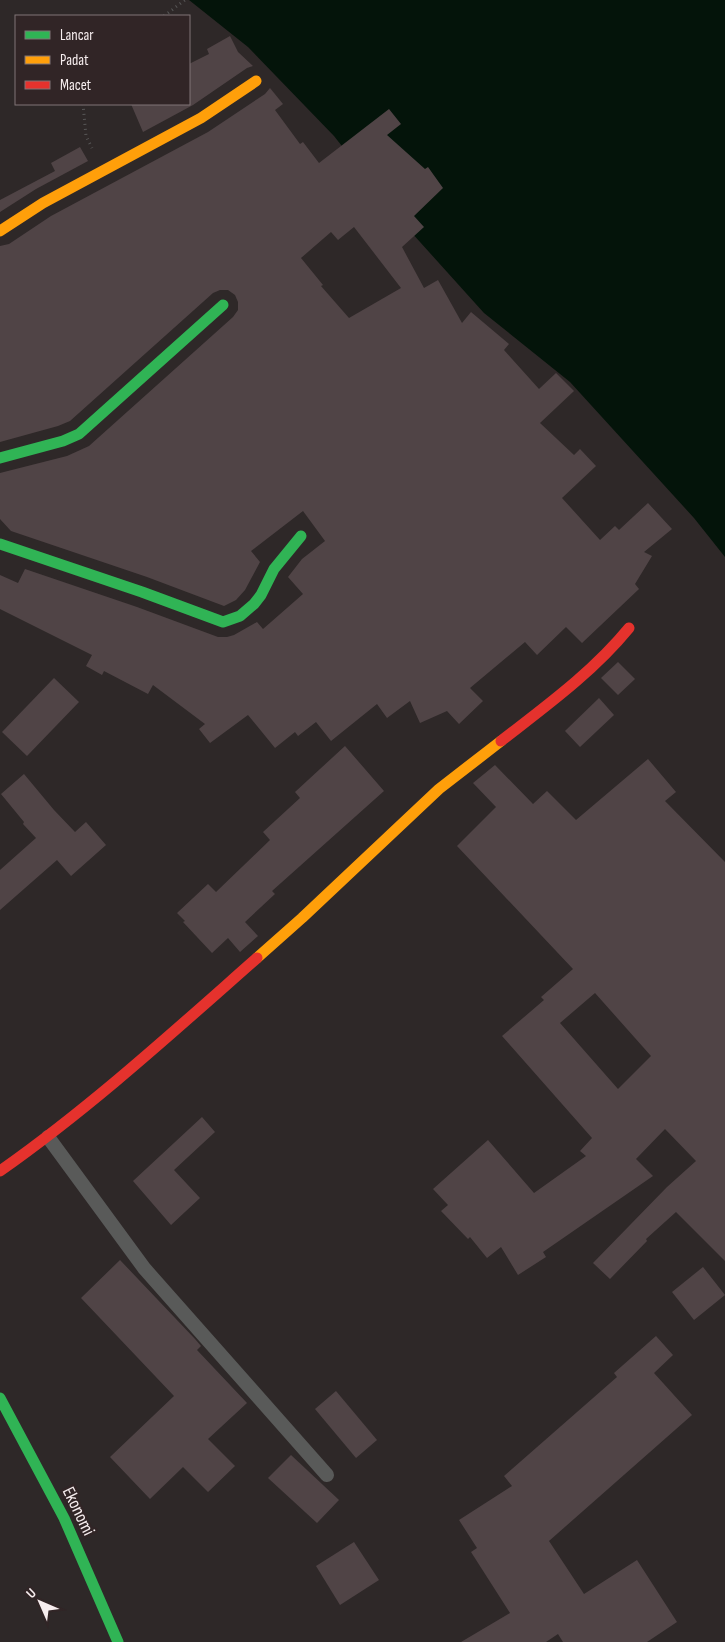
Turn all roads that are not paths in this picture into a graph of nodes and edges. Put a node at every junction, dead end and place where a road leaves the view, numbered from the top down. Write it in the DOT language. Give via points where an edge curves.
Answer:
graph roads {
  1 [pos="256,81"];
  2 [pos="0,231"];
  3 [pos="223,305"];
  4 [pos="0,458"];
  5 [pos="302,536"];
  6 [pos="0,544"];
  7 [pos="629,628"];
  8 [pos="48,1137"];
  9 [pos="0,1171"];
  10 [pos="0,1398"];
  11 [pos="327,1475"];
  12 [pos="118,1642"];
  1 -- 2 [label="street" via="200,118 43,203"];
  3 -- 4 [label="street" via="79,434"];
  5 -- 6 [label="street" via="271,574 255,603 238,617 223,622"];
  7 -- 8 [label="street" via="563,692 439,789 254,962"];
  8 -- 9 [label="street"];
  8 -- 11 [label="lane" via="144,1268"];
  10 -- 12 [label="street, Ekonomi" via="64,1518"];
}
